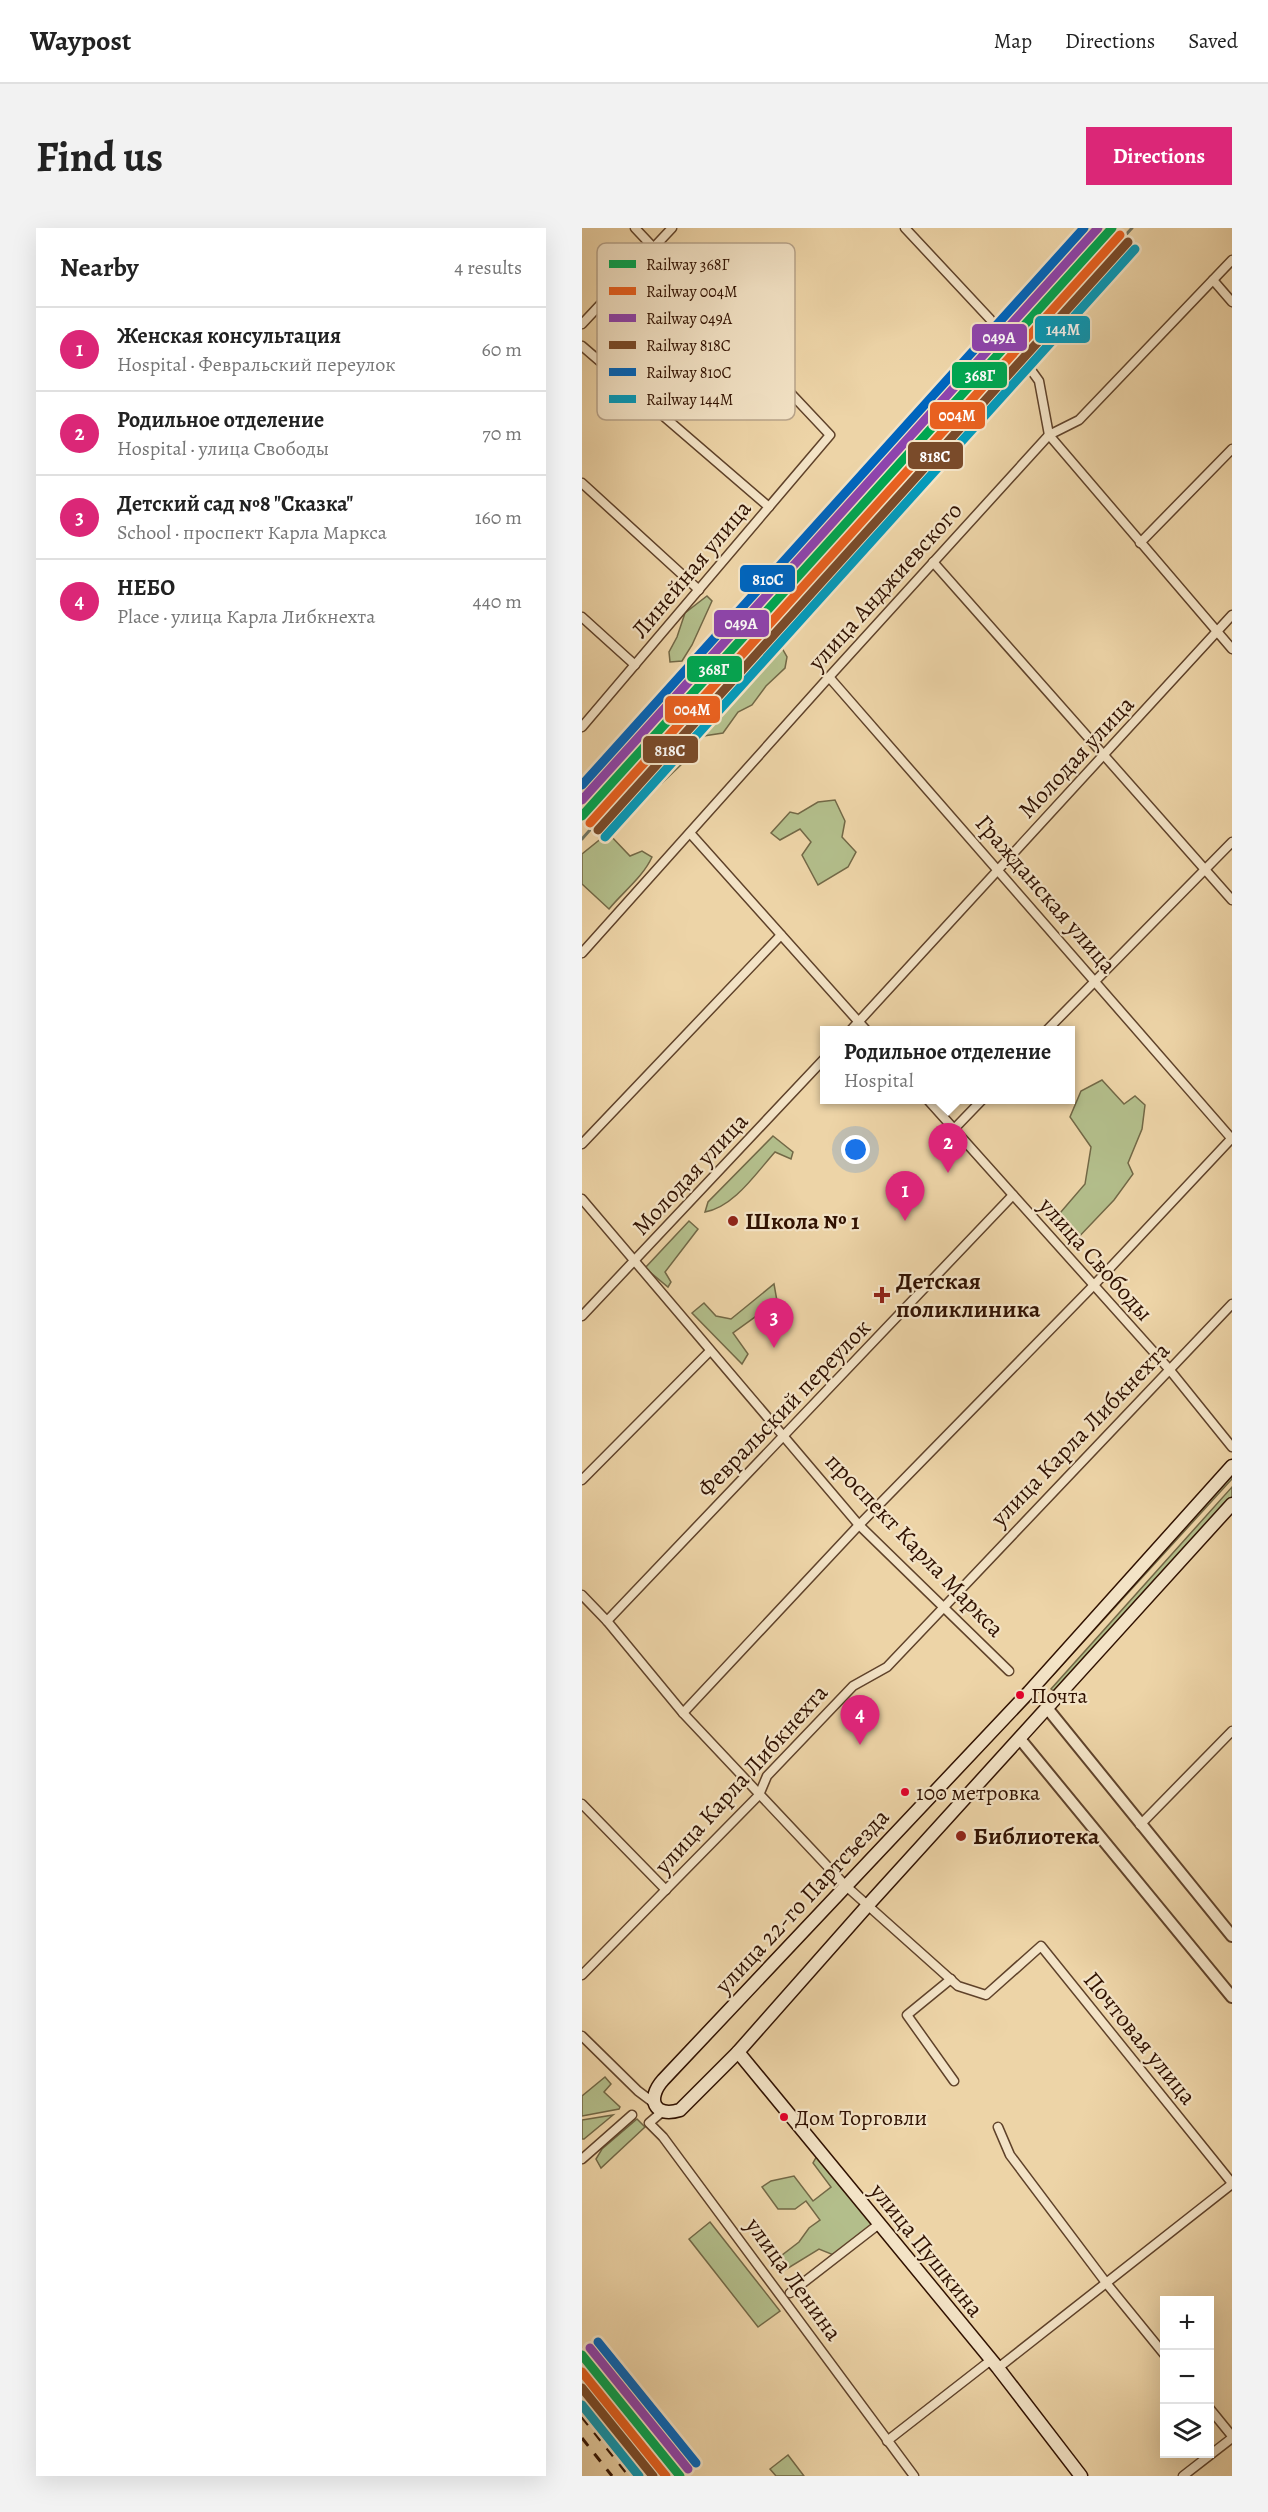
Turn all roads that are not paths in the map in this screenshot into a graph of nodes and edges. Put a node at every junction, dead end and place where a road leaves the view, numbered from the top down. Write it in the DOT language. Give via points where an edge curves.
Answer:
graph roads {
  1 [pos="635,228"];
  2 [pos="672,228"];
  3 [pos="905,228"];
  4 [pos="649,243"];
  5 [pos="658,243"];
  6 [pos="1232,260"];
  7 [pos="1213,280"];
  8 [pos="1232,302"];
  9 [pos="597,308"];
  10 [pos="990,319"];
  11 [pos="582,324"];
  12 [pos="1013,345"];
  13 [pos="582,346"];
  14 [pos="597,359"];
  15 [pos="795,398"];
  16 [pos="668,420"];
  17 [pos="1049,435"];
  18 [pos="1232,449"];
  19 [pos="582,483"];
  20 [pos="769,507"];
  21 [pos="1140,543"];
  22 [pos="933,562"];
  23 [pos="699,590"];
  24 [pos="1232,615"];
  25 [pos="582,617"];
  26 [pos="1216,632"];
  27 [pos="1232,650"];
  28 [pos="635,665"];
  29 [pos="829,677"];
  30 [pos="582,728"];
  31 [pos="1103,757"];
  32 [pos="690,832"];
  33 [pos="1232,842"];
  34 [pos="998,869"];
  35 [pos="1205,869"];
  36 [pos="1232,900"];
  37 [pos="781,935"];
  38 [pos="582,953"];
  39 [pos="1095,980"];
  40 [pos="859,1022"];
  41 [pos="855,1026"];
  42 [pos="862,1026"];
  43 [pos="1051,1026"];
  44 [pos="820,1063"];
  45 [pos="932,1104"];
  46 [pos="978,1104"];
  47 [pos="954,1129"];
  48 [pos="1232,1138"];
  49 [pos="582,1144"];
  50 [pos="1013,1195"];
  51 [pos="582,1199"];
  52 [pos="634,1262"];
  53 [pos="1094,1285"];
  54 [pos="1232,1304"];
  55 [pos="582,1316"];
  56 [pos="710,1351"];
  57 [pos="1169,1369"];
  58 [pos="784,1438"];
  59 [pos="1232,1447"];
  60 [pos="1232,1466"];
  61 [pos="582,1480"];
  62 [pos="1232,1504"];
  63 [pos="859,1525"];
  64 [pos="582,1595"];
  65 [pos="943,1605"];
  66 [pos="607,1621"];
  67 [pos="1009,1671"];
  68 [pos="1047,1708"];
  69 [pos="682,1713"];
  70 [pos="1232,1731"];
  71 [pos="1020,1739"];
  72 [pos="759,1795"];
  73 [pos="582,1804"];
  74 [pos="1140,1825"];
  75 [pos="846,1886"];
  76 [pos="666,1890"];
  77 [pos="868,1905"];
  78 [pos="1232,1936"];
  79 [pos="582,1976"];
  80 [pos="951,1979"];
  81 [pos="1232,1997"];
  82 [pos="582,2036"];
  83 [pos="738,2052"];
  84 [pos="954,2081"];
  85 [pos="658,2106"];
  86 [pos="633,2115"];
  87 [pos="998,2127"];
  88 [pos="582,2159"];
  89 [pos="1232,2183"];
  90 [pos="879,2224"];
  91 [pos="1107,2284"];
  92 [pos="790,2293"];
  93 [pos="1161,2350"];
  94 [pos="994,2364"];
  95 [pos="1214,2415"];
  96 [pos="1232,2437"];
  97 [pos="887,2441"];
  98 [pos="914,2476"];
  99 [pos="1081,2476"];
  100 [pos="1183,2476"];
  1 -- 4 [label="street"];
  2 -- 5 [label="street"];
  3 -- 10 [label="street"];
  6 -- 7 [label="street, улица Анджиевского"];
  7 -- 8 [label="street"];
  7 -- 17 [label="street, улица Анджиевского" via="1078,420"];
  9 -- 11 [label="street"];
  12 -- 17 [label="street" via="1039,381"];
  13 -- 14 [label="street"];
  15 -- 20 [label="street, Линейная улица" via="830,435"];
  16 -- 20 [label="street"];
  17 -- 21 [label="street"];
  17 -- 22 [label="street, улица Анджиевского"];
  18 -- 21 [label="street"];
  19 -- 23 [label="street"];
  20 -- 23 [label="street, Линейная улица"];
  21 -- 26 [label="street"];
  22 -- 29 [label="street, улица Анджиевского"];
  22 -- 31 [label="street"];
  23 -- 28 [label="street, Линейная улица"];
  24 -- 26 [label="street, Молодая улица"];
  25 -- 28 [label="street"];
  26 -- 27 [label="street"];
  26 -- 31 [label="street, Молодая улица"];
  28 -- 30 [label="street, Линейная улица"];
  29 -- 32 [label="street, улица Анджиевского"];
  29 -- 34 [label="street, Гражданская улица"];
  31 -- 34 [label="street, Молодая улица"];
  31 -- 35 [label="street"];
  32 -- 37 [label="street"];
  32 -- 38 [label="street, улица Анджиевского"];
  33 -- 35 [label="street"];
  34 -- 39 [label="street, Гражданская улица"];
  34 -- 40 [label="street, Молодая улица"];
  35 -- 36 [label="street"];
  35 -- 39 [label="street"];
  37 -- 40 [label="street"];
  37 -- 49 [label="street"];
  39 -- 43 [label="street"];
  39 -- 48 [label="street, Гражданская улица"];
  40 -- 41 [label="street, Молодая улица"];
  40 -- 42 [label="street"];
  44 -- 52 [label="street, Молодая улица"];
  45 -- 47 [label="street, улица Свободы"];
  46 -- 47 [label="street"];
  47 -- 50 [label="street, улица Свободы"];
  48 -- 53 [label="street"];
  50 -- 53 [label="street, улица Свободы"];
  50 -- 58 [label="street, Февральский переулок"];
  51 -- 52 [label="street, проспект Карла Маркса"];
  52 -- 55 [label="street, Молодая улица"];
  52 -- 56 [label="street, проспект Карла Маркса"];
  53 -- 57 [label="street, улица Свободы"];
  53 -- 63 [label="street"];
  54 -- 57 [label="street, улица Карла Либкнехта"];
  56 -- 58 [label="street, проспект Карла Маркса"];
  56 -- 61 [label="street"];
  57 -- 59 [label="street, улица Свободы"];
  57 -- 65 [label="street, улица Карла Либкнехта"];
  58 -- 63 [label="street, проспект Карла Маркса"];
  58 -- 66 [label="street, Февральский переулок"];
  60 -- 75 [label="main road, улица 22-го Партсъезда" via="1034,1686"];
  62 -- 68 [label="main road, улица 22-го Партсъезда"];
  63 -- 65 [label="street, проспект Карла Маркса"];
  63 -- 69 [label="street"];
  64 -- 66 [label="street"];
  65 -- 67 [label="street, проспект Карла Маркса"];
  65 -- 72 [label="street, улица Карла Либкнехта" via="887,1667 853,1686 767,1776"];
  66 -- 69 [label="street"];
  68 -- 71 [label="main road, улица 22-го Партсъезда"];
  68 -- 74 [label="street"];
  69 -- 72 [label="street"];
  70 -- 74 [label="street"];
  71 -- 77 [label="main road, улица 22-го Партсъезда"];
  71 -- 81 [label="street"];
  72 -- 75 [label="street"];
  72 -- 76 [label="street, улица Карла Либкнехта"];
  73 -- 76 [label="street"];
  74 -- 78 [label="street"];
  75 -- 77 [label="street"];
  75 -- 85 [label="main road, улица 22-го Партсъезда" via="655,2089"];
  76 -- 79 [label="street, улица Карла Либкнехта"];
  77 -- 80 [label="street"];
  77 -- 83 [label="main road, улица 22-го Партсъезда"];
  80 -- 84 [label="street" via="907,2015"];
  80 -- 89 [label="street, Почтовая улица" via="958,1986 986,1995 1041,1946"];
  82 -- 85 [label="street"];
  83 -- 85 [label="main road, улица 22-го Партсъезда" via="680,2110"];
  83 -- 90 [label="main road, улица Пушкина"];
  85 -- 97 [label="street, улица Ленина" via="649,2123"];
  86 -- 88 [label="street"];
  87 -- 91 [label="street" via="1010,2155"];
  89 -- 91 [label="street"];
  90 -- 92 [label="street"];
  90 -- 94 [label="main road, улица Пушкина"];
  91 -- 93 [label="street"];
  91 -- 94 [label="street"];
  94 -- 97 [label="street"];
  94 -- 99 [label="main road, улица Пушкина"];
  95 -- 96 [label="street"];
  96 -- 100 [label="street"];
  97 -- 98 [label="street, улица Ленина"];
}
